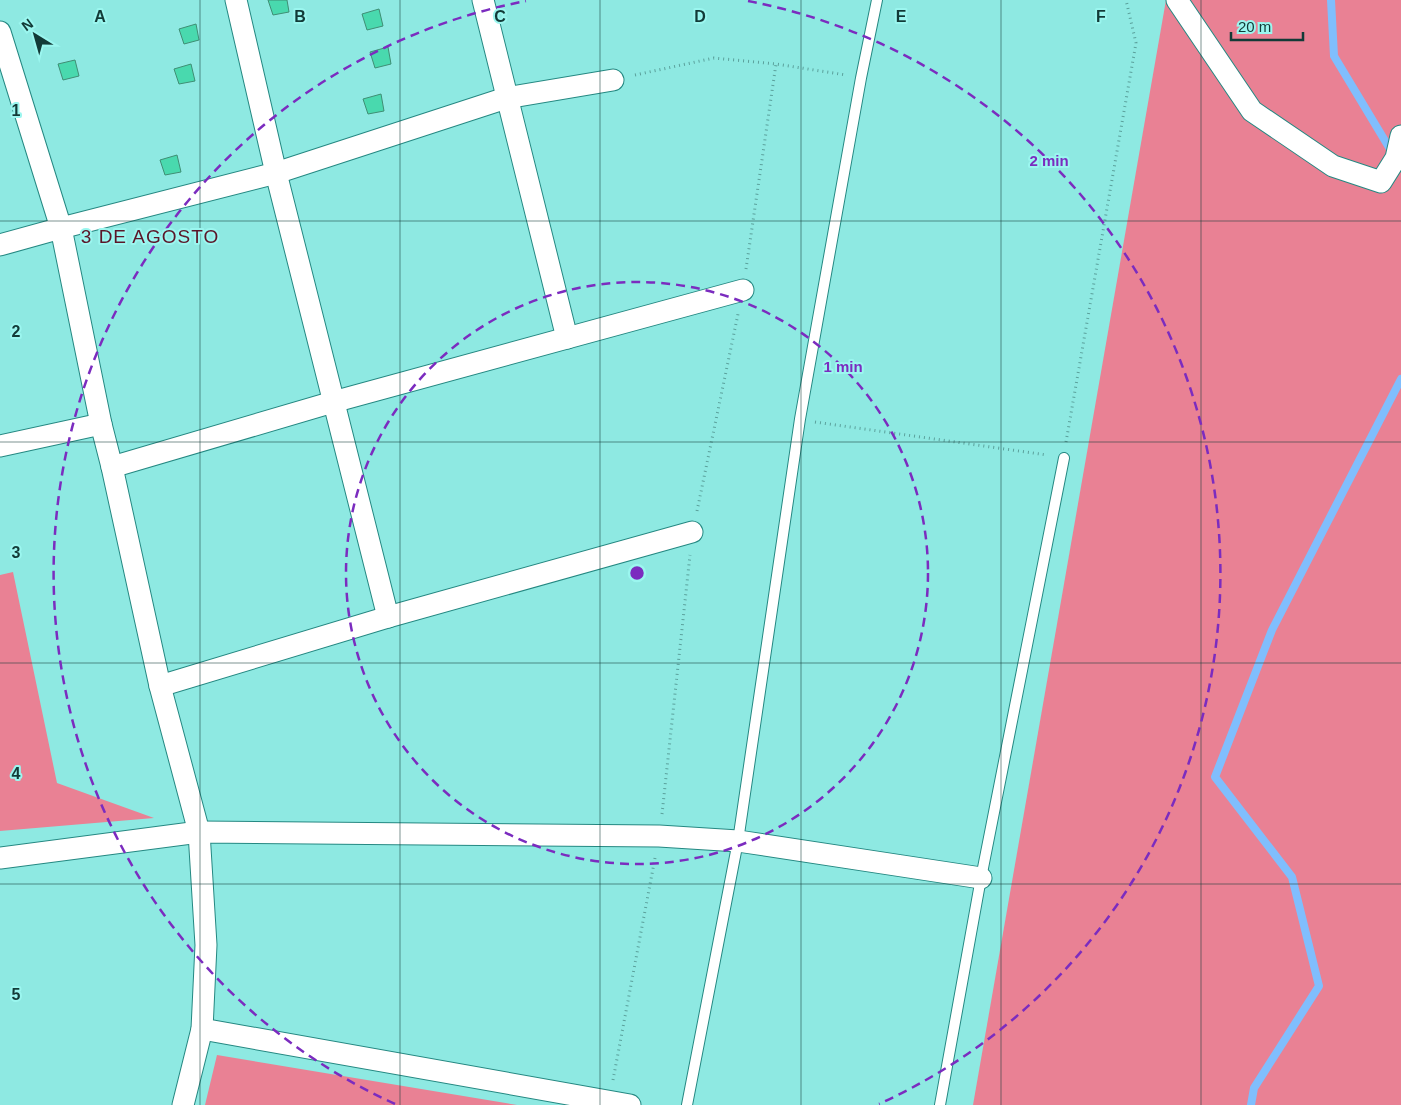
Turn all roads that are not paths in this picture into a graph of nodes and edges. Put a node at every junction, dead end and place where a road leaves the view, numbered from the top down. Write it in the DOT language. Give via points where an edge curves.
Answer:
graph roads {
  1 [pos="236,0"];
  2 [pos="482,0"];
  3 [pos="877,0"];
  4 [pos="1177,0"];
  5 [pos="0,32"];
  6 [pos="613,80"];
  7 [pos="506,98"];
  8 [pos="1401,136"];
  9 [pos="276,172"];
  10 [pos="61,228"];
  11 [pos="0,245"];
  12 [pos="743,290"];
  13 [pos="567,338"];
  14 [pos="333,402"];
  15 [pos="101,424"];
  16 [pos="0,446"];
  17 [pos="1064,458"];
  18 [pos="112,467"];
  19 [pos="692,532"];
  20 [pos="388,618"];
  21 [pos="160,686"];
  22 [pos="198,832"];
  23 [pos="738,841"];
  24 [pos="0,858"];
  25 [pos="981,878"];
  26 [pos="202,1029"];
  27 [pos="183,1105"];
  28 [pos="630,1105"];
  29 [pos="687,1105"];
  30 [pos="940,1105"];
  1 -- 9 [label="street"];
  2 -- 7 [label="street"];
  3 -- 23 [label="lane" via="800,420"];
  4 -- 8 [label="street" via="1252,111 1333,166 1381,182 1396,158"];
  5 -- 10 [label="street"];
  6 -- 7 [label="street"];
  7 -- 9 [label="street"];
  7 -- 13 [label="street"];
  9 -- 10 [label="street"];
  9 -- 14 [label="street"];
  10 -- 11 [label="street"];
  10 -- 15 [label="street"];
  12 -- 13 [label="street"];
  13 -- 14 [label="street"];
  14 -- 18 [label="street"];
  14 -- 20 [label="street"];
  15 -- 16 [label="street"];
  15 -- 18 [label="street"];
  17 -- 25 [label="lane"];
  18 -- 21 [label="street"];
  19 -- 20 [label="street"];
  20 -- 21 [label="street"];
  21 -- 22 [label="street"];
  22 -- 23 [label="street" via="659,836"];
  22 -- 24 [label="street"];
  22 -- 26 [label="street" via="206,945"];
  23 -- 25 [label="street"];
  23 -- 29 [label="lane"];
  25 -- 30 [label="lane"];
  26 -- 27 [label="street"];
  26 -- 28 [label="street"];
}
